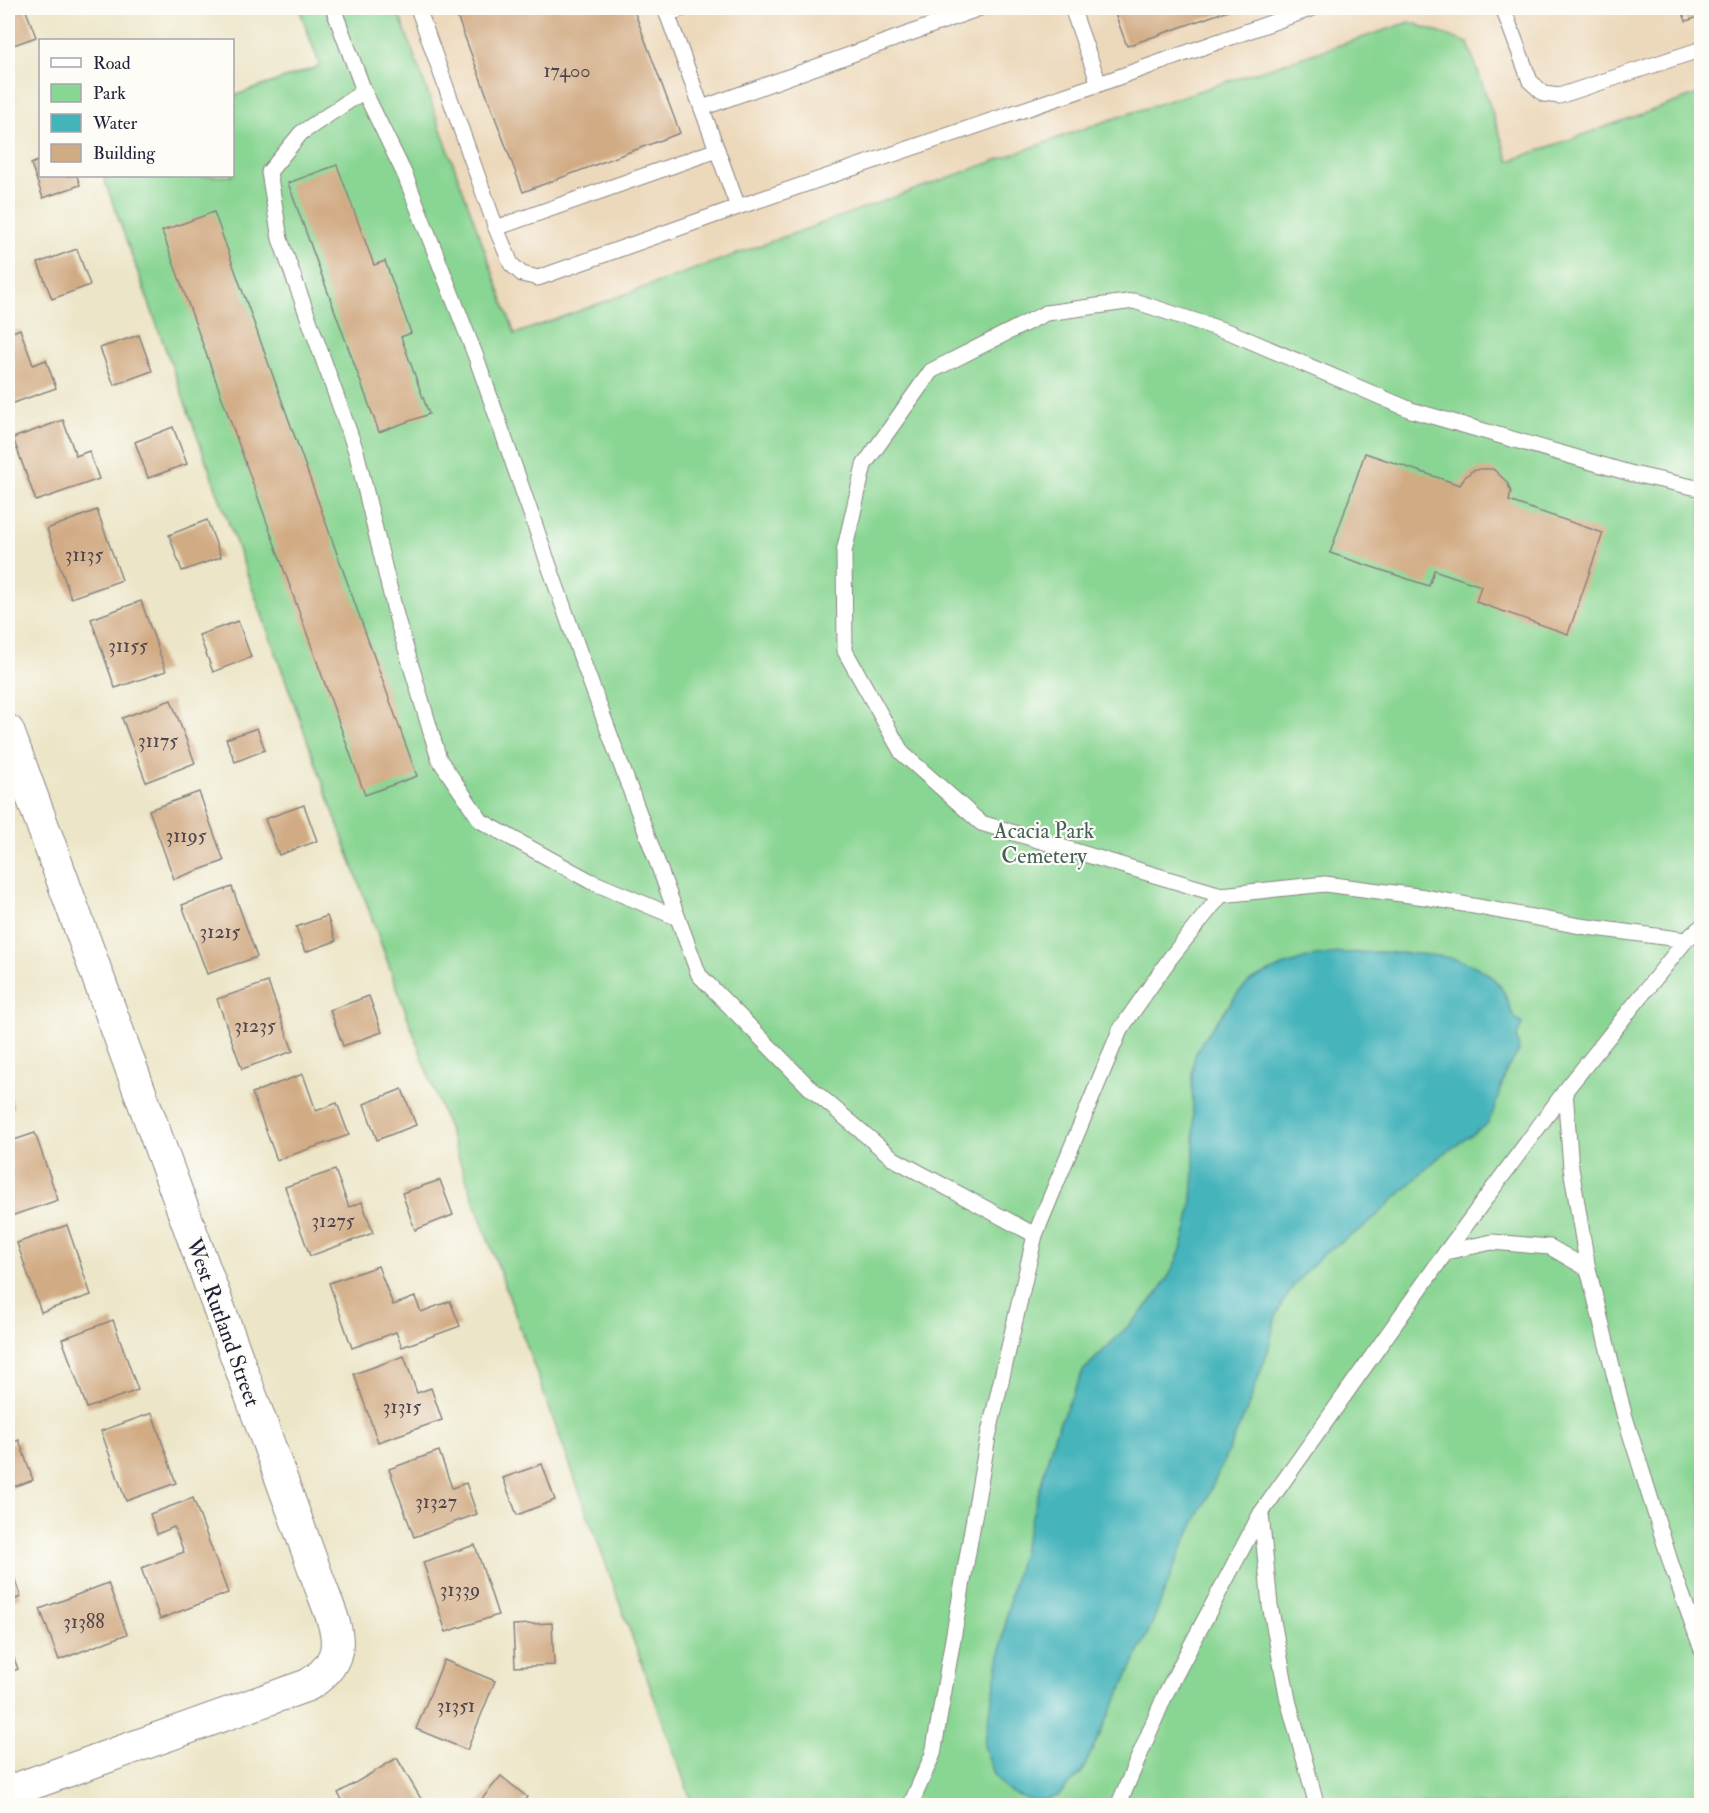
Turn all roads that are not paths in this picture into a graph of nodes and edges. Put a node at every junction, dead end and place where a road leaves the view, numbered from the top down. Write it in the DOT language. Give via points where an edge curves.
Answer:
graph roads {
  1 [pos="333,8"];
  2 [pos="418,8"];
  3 [pos="684,8"];
  4 [pos="980,8"];
  5 [pos="1072,8"];
  6 [pos="1313,8"];
  7 [pos="1503,8"];
  8 [pos="666,11"];
  9 [pos="1701,49"];
  10 [pos="1099,84"];
  11 [pos="364,91"];
  12 [pos="702,108"];
  13 [pos="717,150"];
  14 [pos="738,207"];
  15 [pos="496,228"];
  16 [pos="1701,489"];
  17 [pos="8,731"];
  18 [pos="1221,894"];
  19 [pos="678,918"];
  20 [pos="1701,926"];
  21 [pos="1686,940"];
  22 [pos="1564,1091"];
  23 [pos="1035,1235"];
  24 [pos="1446,1252"];
  25 [pos="1588,1269"];
  26 [pos="1261,1514"];
  27 [pos="1701,1650"];
  28 [pos="8,1792"];
  29 [pos="910,1806"];
  30 [pos="1118,1806"];
  31 [pos="1317,1806"];
  1 -- 11 [label="lane"];
  2 -- 15 [label="lane"];
  3 -- 8 [label="lane"];
  4 -- 12 [label="lane"];
  5 -- 10 [label="lane"];
  6 -- 10 [label="lane"];
  7 -- 9 [label="lane" via="1530,81 1544,94 1559,96"];
  8 -- 12 [label="lane"];
  10 -- 14 [label="lane"];
  11 -- 19 [label="lane" via="405,175 476,357"];
  11 -- 19 [label="lane" via="301,133 269,172 280,239 356,451 397,619 439,759 481,821 590,881"];
  12 -- 13 [label="lane"];
  13 -- 14 [label="lane"];
  13 -- 15 [label="lane"];
  14 -- 15 [label="lane" via="538,278 522,274 511,264"];
  16 -- 18 [label="lane" via="1633,474 1411,410 1232,333 1134,301 1046,313 931,371 864,465 844,552 845,651 902,753 981,823"];
  17 -- 28 [label="street, West Rutland Street" via="315,1571 338,1644 334,1660 308,1685"];
  18 -- 21 [label="lane" via="1325,884"];
  18 -- 23 [label="lane" via="1120,1030"];
  19 -- 23 [label="lane" via="699,975 809,1087 894,1160"];
  20 -- 21 [label="lane"];
  21 -- 22 [label="lane"];
  22 -- 24 [label="lane"];
  22 -- 25 [label="lane" via="1570,1168"];
  23 -- 29 [label="lane" via="988,1437 933,1754"];
  24 -- 25 [label="lane" via="1492,1242 1550,1246"];
  24 -- 26 [label="lane"];
  25 -- 27 [label="lane" via="1624,1414"];
  26 -- 30 [label="lane" via="1166,1693"];
  26 -- 31 [label="lane" via="1270,1605 1288,1700"];
}
